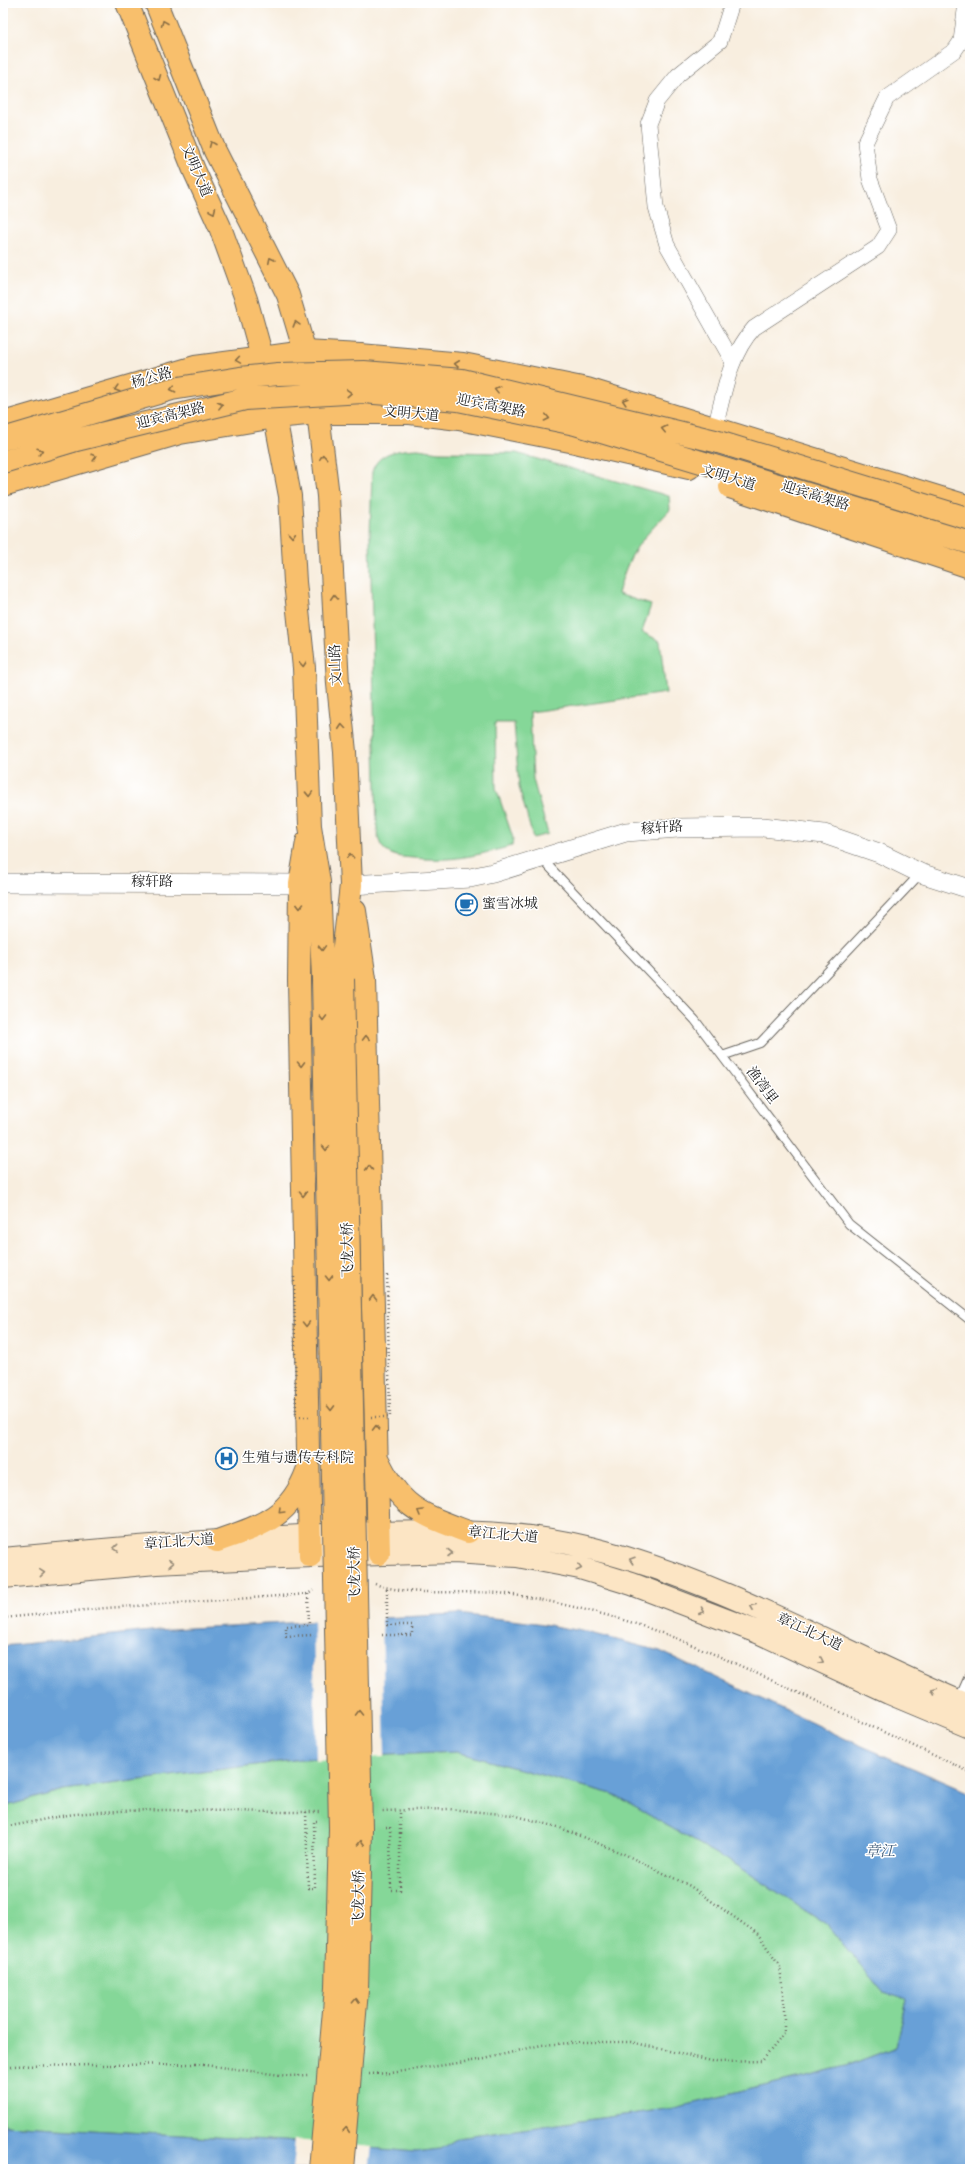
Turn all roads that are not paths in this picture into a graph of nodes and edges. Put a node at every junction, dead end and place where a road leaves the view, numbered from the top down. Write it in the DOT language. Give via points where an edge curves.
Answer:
graph roads {
  1 [pos="127,3"];
  2 [pos="156,3"];
  3 [pos="732,3"];
  4 [pos="966,3"];
  5 [pos="305,352"];
  6 [pos="262,357"];
  7 [pos="733,362"];
  8 [pos="318,413"];
  9 [pos="275,417"];
  10 [pos="3,423"];
  11 [pos="575,424"];
  12 [pos="715,428"];
  13 [pos="3,439"];
  14 [pos="3,462"];
  15 [pos="3,485"];
  16 [pos="970,507"];
  17 [pos="970,519"];
  18 [pos="970,543"];
  19 [pos="970,554"];
  20 [pos="970,567"];
  21 [pos="310,826"];
  22 [pos="541,858"];
  23 [pos="920,873"];
  24 [pos="3,883"];
  25 [pos="300,884"];
  26 [pos="351,885"];
  27 [pos="970,889"];
  28 [pos="333,979"];
  29 [pos="722,1056"];
  30 [pos="970,1320"];
  31 [pos="376,1458"];
  32 [pos="309,1466"];
  33 [pos="468,1532"];
  34 [pos="217,1541"];
  35 [pos="379,1543"];
  36 [pos="310,1546"];
  37 [pos="3,1559"];
  38 [pos="3,1577"];
  39 [pos="970,1674"];
  40 [pos="964,1704"];
  41 [pos="970,1727"];
  42 [pos="320,2169"];
  43 [pos="342,2169"];
  1 -- 6 [label="main road, 文明大道, one-way" via="194,170 220,227 246,299"];
  5 -- 2 [label="main road, 文明大道, one-way" via="288,295 215,151"];
  3 -- 7 [label="street" via="720,41 678,75 657,101 648,124 656,207 667,245"];
  4 -- 7 [label="street" via="961,41 955,50 888,98 865,143 870,179 889,230 878,247 754,328 742,341"];
  5 -- 6 [label="main road, 杨公路"];
  5 -- 8 [label="main road, 文山路"];
  12 -- 5 [label="main road, one-way" via="587,389 463,364"];
  6 -- 9 [label="main road, 文明大道"];
  6 -- 10 [label="main road, 杨公路, one-way" via="195,367"];
  7 -- 12 [label="street"];
  8 -- 9 [label="main road, 文明大道"];
  8 -- 19 [label="main road, 文明大道" via="410,413 459,419 583,444 702,470"];
  26 -- 8 [label="main road, 文山路, one-way" via="328,496"];
  15 -- 9 [label="main road, one-way" via="180,433"];
  9 -- 21 [label="main road, one-way" via="290,496 304,668"];
  14 -- 11 [label="main road, 迎宾高架路, one-way, bridge" via="76,440 244,399 283,396 363,392 458,400"];
  11 -- 18 [label="main road, 迎宾高架路, bridge"];
  11 -- 20 [label="main road, bridge" via="703,478"];
  12 -- 16 [label="main road"];
  17 -- 13 [label="main road, 迎宾高架路, one-way, bridge" via="715,441 462,380 364,372 278,374 240,378 172,389"];
  21 -- 25 [label="main road"];
  21 -- 28 [label="main road, one-way"];
  22 -- 23 [label="street, 稼轩路" via="626,832 678,828 763,827 824,834 879,853"];
  22 -- 26 [label="street, 稼轩路" via="470,878"];
  22 -- 29 [label="lane, 渔湾里" via="696,1020"];
  23 -- 27 [label="street, 稼轩路"];
  23 -- 29 [label="lane" via="760,1043"];
  24 -- 25 [label="street, 稼轩路"];
  25 -- 32 [label="main road, one-way" via="299,988"];
  26 -- 28 [label="main road, 文山路" via="343,955"];
  31 -- 26 [label="main road, one-way" via="365,979"];
  28 -- 42 [label="main road, 飞龙大桥, one-way, bridge" via="340,1837 336,1988"];
  43 -- 28 [label="main road, 飞龙大桥, one-way, bridge" via="357,1990 361,1829"];
  29 -- 30 [label="lane, 渔湾里" via="849,1224"];
  33 -- 31 [label="main road, one-way" via="421,1514 386,1477"];
  31 -- 35 [label="main road"];
  32 -- 34 [label="main road, one-way" via="301,1488 269,1522"];
  32 -- 36 [label="main road"];
  33 -- 35 [label="main road, 章江北大道"];
  40 -- 33 [label="main road, 章江北大道, one-way" via="766,1612 661,1569 588,1547 508,1534"];
  34 -- 36 [label="main road, 章江北大道"];
  34 -- 37 [label="main road, 章江北大道, one-way"];
  35 -- 36 [label="main road, 章江北大道"];
  35 -- 41 [label="main road, 章江北大道, one-way" via="517,1556 608,1576 760,1633 889,1693"];
  38 -- 36 [label="main road, 章江北大道, one-way"];
  39 -- 40 [label="lane"];
}
